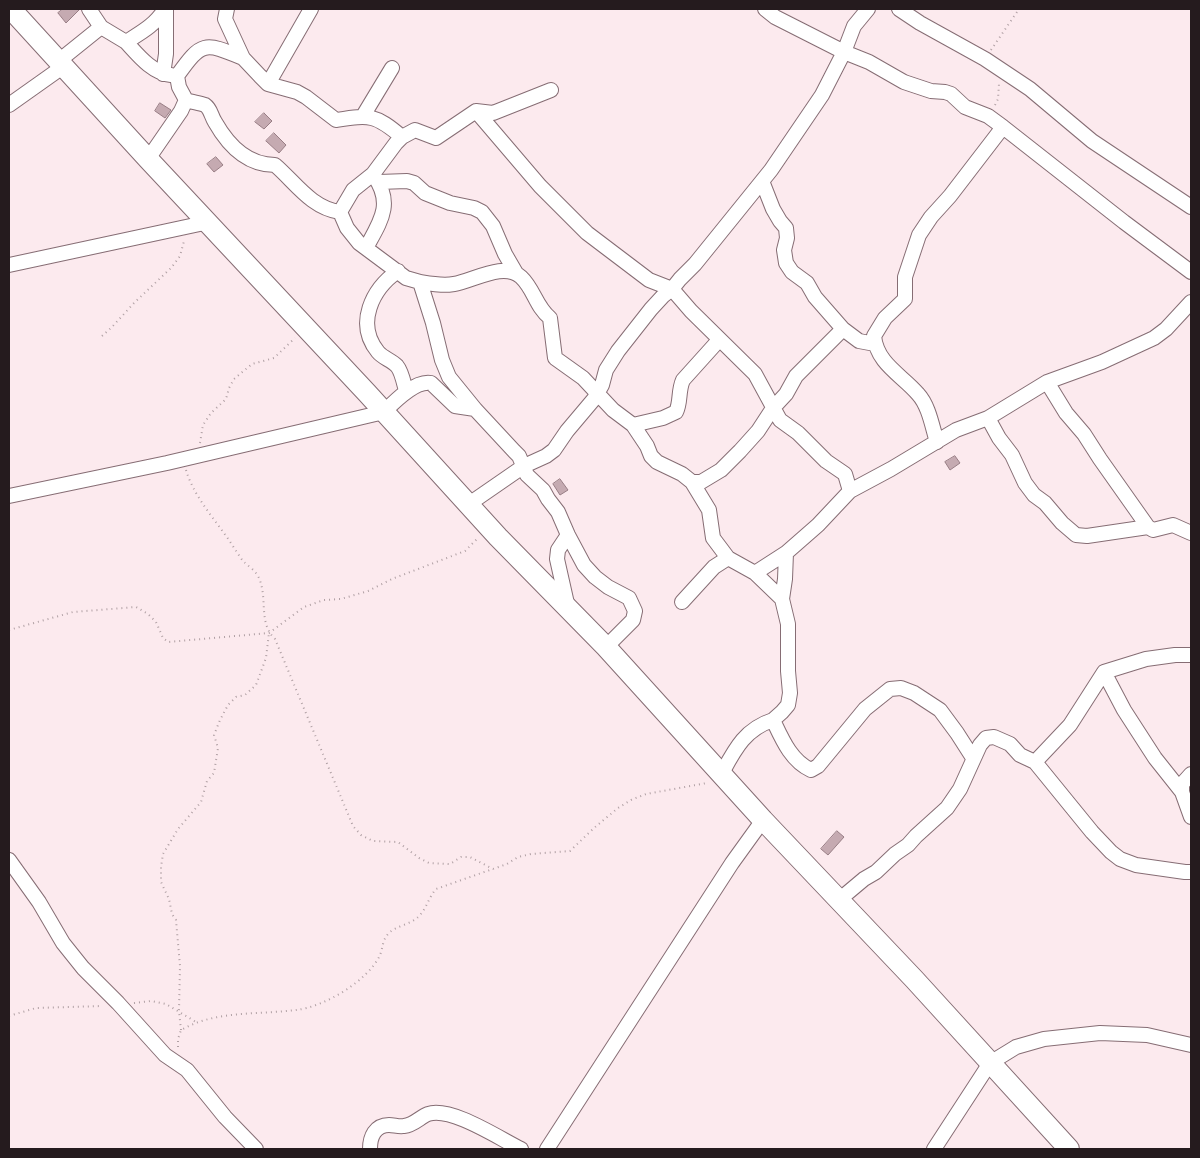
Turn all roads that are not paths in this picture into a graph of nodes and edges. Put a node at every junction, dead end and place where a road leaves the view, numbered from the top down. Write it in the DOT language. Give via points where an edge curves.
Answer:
graph roads {
  1 [pos="11,9"];
  2 [pos="89,9"];
  3 [pos="166,9"];
  4 [pos="227,9"];
  5 [pos="311,9"];
  6 [pos="765,9"];
  7 [pos="868,9"];
  8 [pos="899,9"];
  9 [pos="101,27"];
  10 [pos="126,42"];
  11 [pos="844,52"];
  12 [pos="243,58"];
  13 [pos="62,63"];
  14 [pos="392,68"];
  15 [pos="170,75"];
  16 [pos="268,84"];
  17 [pos="551,90"];
  18 [pos="186,100"];
  19 [pos="9,105"];
  20 [pos="476,111"];
  21 [pos="363,116"];
  22 [pos="1003,127"];
  23 [pos="402,137"];
  24 [pos="148,158"];
  25 [pos="376,178"];
  26 [pos="762,182"];
  27 [pos="1191,207"];
  28 [pos="340,212"];
  29 [pos="209,222"];
  30 [pos="366,248"];
  31 [pos="9,265"];
  32 [pos="398,271"];
  33 [pos="1191,272"];
  34 [pos="516,274"];
  35 [pos="420,282"];
  36 [pos="672,289"];
  37 [pos="1191,302"];
  38 [pos="842,329"];
  39 [pos="719,340"];
  40 [pos="874,344"];
  41 [pos="1047,382"];
  42 [pos="406,392"];
  43 [pos="598,393"];
  44 [pos="773,408"];
  45 [pos="475,410"];
  46 [pos="384,412"];
  47 [pos="988,418"];
  48 [pos="633,425"];
  49 [pos="937,442"];
  50 [pos="524,466"];
  51 [pos="692,482"];
  52 [pos="850,491"];
  53 [pos="9,496"];
  54 [pos="469,504"];
  55 [pos="1148,527"];
  56 [pos="1191,533"];
  57 [pos="568,535"];
  58 [pos="786,553"];
  59 [pos="728,558"];
  60 [pos="754,573"];
  61 [pos="782,599"];
  62 [pos="682,602"];
  63 [pos="568,609"];
  64 [pos="606,647"];
  65 [pos="1191,655"];
  66 [pos="1104,672"];
  67 [pos="773,720"];
  68 [pos="973,758"];
  69 [pos="1035,762"];
  70 [pos="722,774"];
  71 [pos="1191,774"];
  72 [pos="1182,792"];
  73 [pos="1191,817"];
  74 [pos="763,820"];
  75 [pos="9,860"];
  76 [pos="1191,872"];
  77 [pos="839,900"];
  78 [pos="1191,1045"];
  79 [pos="990,1063"];
  80 [pos="256,1149"];
  81 [pos="370,1149"];
  82 [pos="521,1149"];
  83 [pos="547,1149"];
  84 [pos="934,1149"];
  85 [pos="1069,1149"];
  1 -- 13 [label="main road"];
  2 -- 9 [label="street"];
  3 -- 10 [label="street" via="149,28"];
  3 -- 15 [label="street" via="166,54"];
  4 -- 12 [label="street" via="225,19"];
  5 -- 16 [label="street"];
  6 -- 11 [label="street"];
  7 -- 11 [label="street" via="854,26"];
  8 -- 27 [label="street" via="985,58 1030,89 1092,141"];
  9 -- 10 [label="street"];
  9 -- 13 [label="street"];
  10 -- 15 [label="street" via="152,68"];
  11 -- 22 [label="street" via="870,62 904,82 951,94 965,107 988,116"];
  11 -- 26 [label="street" via="822,96"];
  12 -- 15 [label="street" via="206,46"];
  12 -- 16 [label="street"];
  13 -- 19 [label="street"];
  13 -- 24 [label="main road"];
  14 -- 21 [label="street"];
  15 -- 18 [label="street"];
  16 -- 21 [label="street" via="297,92 321,106 336,120"];
  17 -- 20 [label="street" via="493,113"];
  18 -- 24 [label="street" via="182,111"];
  18 -- 28 [label="street" via="204,105 224,137 250,160 275,165 310,199"];
  20 -- 23 [label="street" via="436,138 415,130"];
  20 -- 36 [label="street" via="540,186 587,233 649,280"];
  21 -- 23 [label="street" via="385,123"];
  22 -- 33 [label="street"];
  22 -- 40 [label="street" via="919,234 905,277 905,299 878,327"];
  23 -- 25 [label="street"];
  24 -- 29 [label="main road"];
  25 -- 28 [label="street" via="353,190"];
  25 -- 30 [label="street" via="385,196 384,209"];
  25 -- 34 [label="street" via="414,183 425,193 482,212 493,226"];
  26 -- 36 [label="street"];
  26 -- 38 [label="street" via="786,228 786,263"];
  28 -- 30 [label="street" via="347,228"];
  29 -- 31 [label="street"];
  29 -- 46 [label="main road"];
  30 -- 32 [label="street"];
  32 -- 35 [label="street" via="406,278"];
  32 -- 42 [label="street" via="374,295 369,307 368,330 379,353 397,366"];
  34 -- 35 [label="street" via="507,271 491,273 442,286"];
  34 -- 43 [label="street" via="550,318 555,358"];
  35 -- 45 [label="street" via="449,377"];
  36 -- 39 [label="street"];
  36 -- 43 [label="street" via="651,309 618,351 606,370"];
  37 -- 41 [label="street" via="1154,338"];
  38 -- 40 [label="street" via="859,341"];
  38 -- 44 [label="street" via="808,362"];
  39 -- 44 [label="street" via="755,374"];
  39 -- 48 [label="street" via="683,380 676,412"];
  40 -- 49 [label="street" via="887,364 925,403"];
  41 -- 47 [label="street"];
  41 -- 55 [label="street"];
  42 -- 45 [label="street" via="430,383 455,406"];
  42 -- 46 [label="street"];
  43 -- 48 [label="street"];
  43 -- 50 [label="street" via="554,450"];
  44 -- 51 [label="street" via="749,442 721,470 701,482"];
  44 -- 52 [label="street" via="780,420 845,474"];
  45 -- 50 [label="street" via="519,456"];
  46 -- 53 [label="street"];
  46 -- 54 [label="main road"];
  47 -- 49 [label="street" via="956,430"];
  47 -- 55 [label="street" via="1034,495 1076,535"];
  48 -- 51 [label="street" via="657,462"];
  49 -- 52 [label="street"];
  50 -- 54 [label="street"];
  50 -- 57 [label="street" via="527,475 544,490"];
  51 -- 59 [label="street" via="710,510 713,538"];
  52 -- 58 [label="street"];
  54 -- 63 [label="main road"];
  55 -- 56 [label="street" via="1153,530 1173,525"];
  57 -- 63 [label="street" via="558,550 557,559"];
  57 -- 64 [label="street" via="584,565 608,587 629,598 635,611 633,620"];
  58 -- 60 [label="street"];
  58 -- 61 [label="street"];
  59 -- 60 [label="street"];
  59 -- 62 [label="street" via="714,567"];
  60 -- 61 [label="street"];
  61 -- 67 [label="street" via="788,624 790,694 788,705"];
  63 -- 64 [label="main road"];
  64 -- 70 [label="main road"];
  65 -- 66 [label="street" via="1146,659"];
  66 -- 69 [label="street" via="1070,726"];
  66 -- 72 [label="street" via="1155,758"];
  67 -- 68 [label="street" via="787,748 802,766 811,770 818,766 865,709 890,689 901,688 940,710"];
  67 -- 70 [label="street" via="748,732"];
  68 -- 69 [label="street" via="986,738 994,737"];
  68 -- 77 [label="street" via="960,789 947,808 908,845"];
  69 -- 76 [label="street" via="1092,832 1120,859 1136,865"];
  70 -- 74 [label="main road"];
  71 -- 72 [label="street" via="1182,784"];
  72 -- 73 [label="street"];
  74 -- 77 [label="main road"];
  74 -- 83 [label="street"];
  75 -- 80 [label="street" via="83,968 165,1055 187,1070"];
  77 -- 79 [label="main road"];
  78 -- 79 [label="street" via="1147,1035 1100,1033 1044,1039 1016,1047"];
  79 -- 84 [label="street"];
  79 -- 85 [label="main road"];
  81 -- 82 [label="street" via="375,1130 386,1125 402,1127 429,1113 466,1119"];
}
